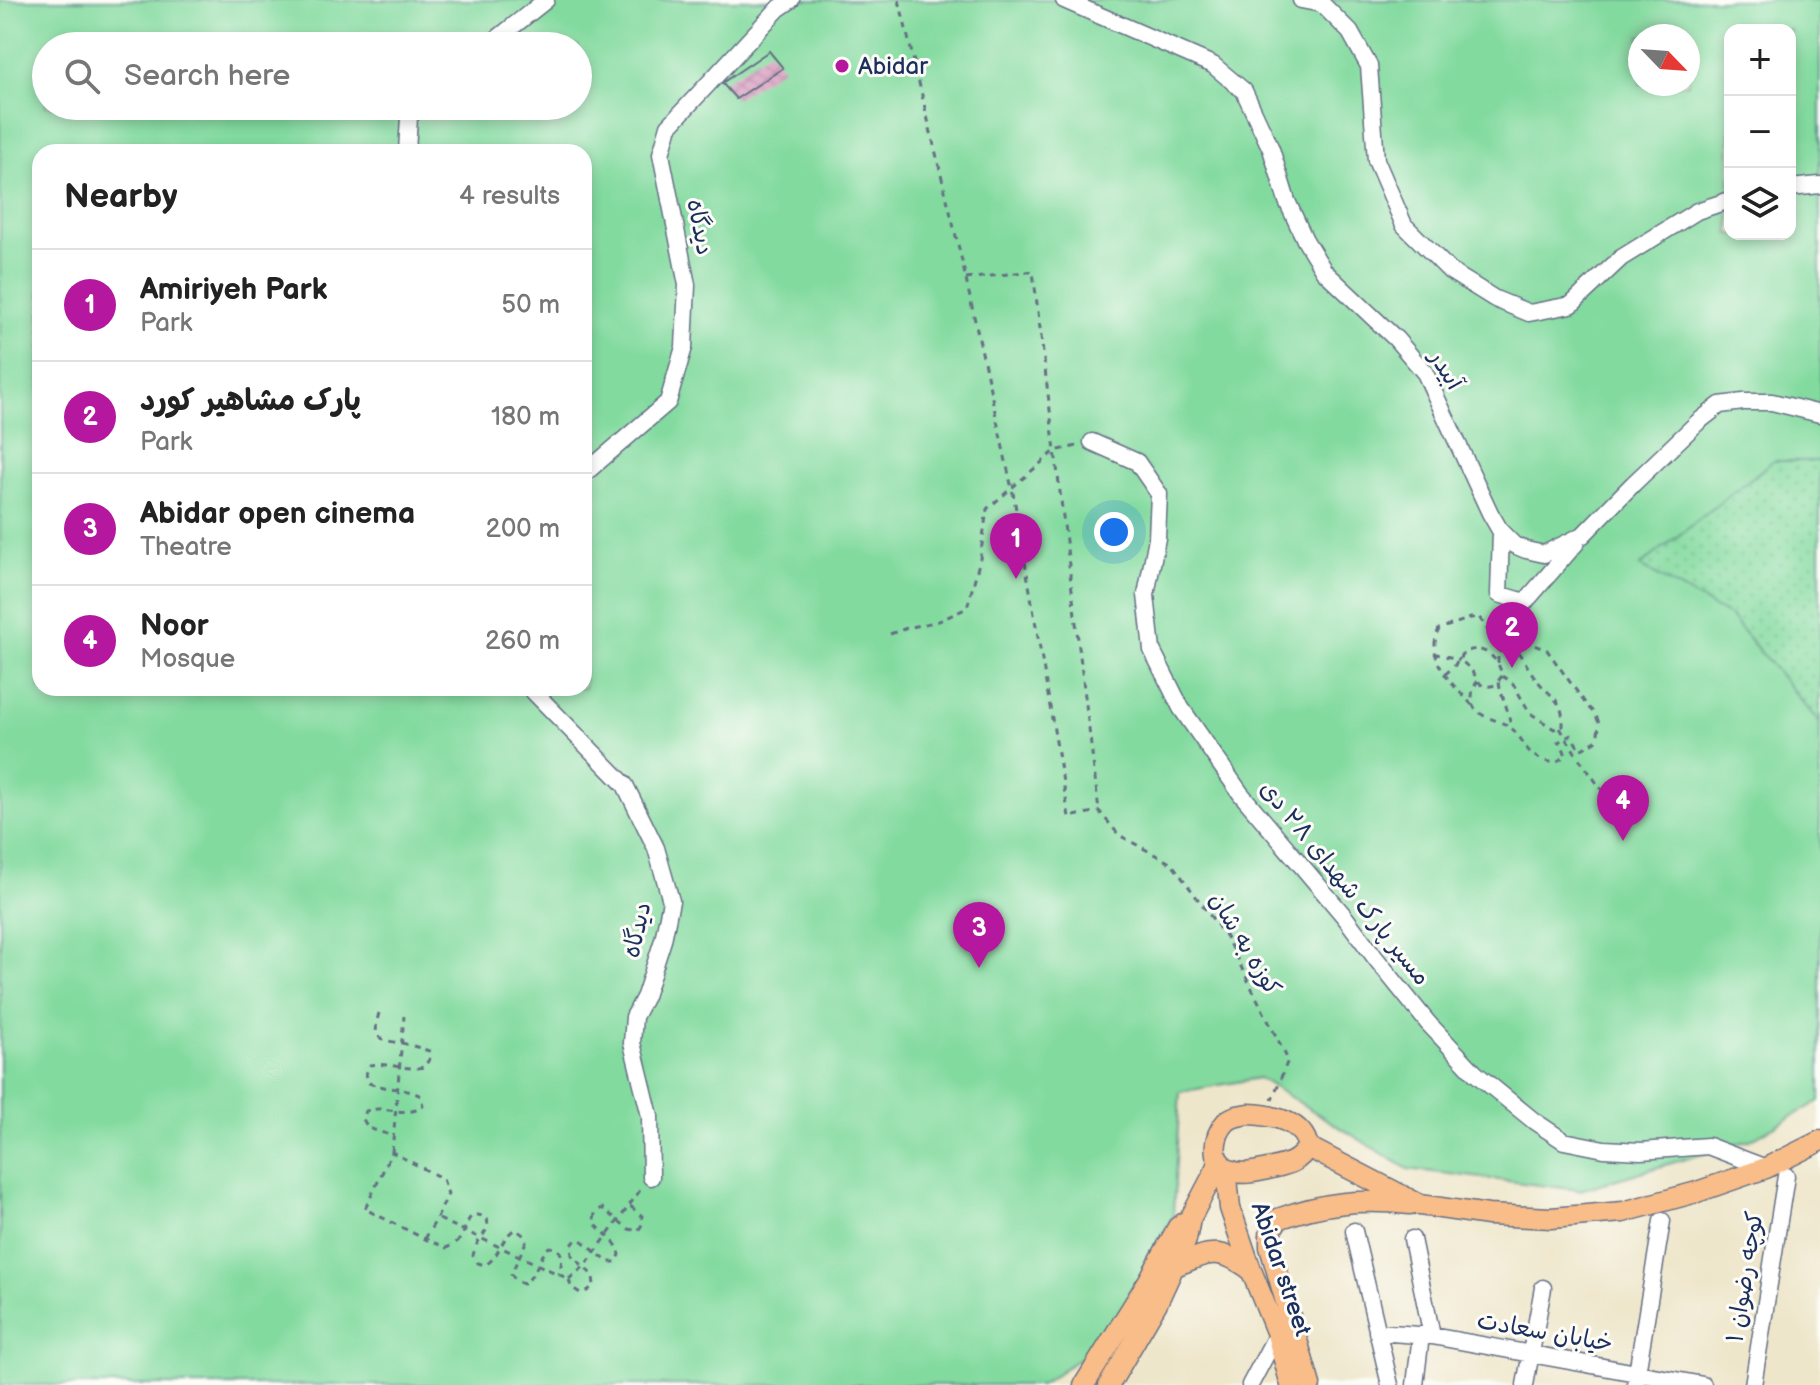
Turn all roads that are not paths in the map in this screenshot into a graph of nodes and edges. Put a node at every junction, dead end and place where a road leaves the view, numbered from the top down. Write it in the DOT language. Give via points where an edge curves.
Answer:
graph roads {
  1 [pos="546,0"];
  2 [pos="791,0"];
  3 [pos="1064,0"];
  4 [pos="1301,0"];
  5 [pos="506,32"];
  6 [pos="409,120"];
  7 [pos="407,144"];
  8 [pos="1820,185"];
  9 [pos="1796,187"];
  10 [pos="1724,202"];
  11 [pos="1820,414"];
  12 [pos="1092,442"];
  13 [pos="592,468"];
  14 [pos="1501,532"];
  15 [pos="1583,535"];
  16 [pos="538,696"];
  17 [pos="1820,1141"];
  18 [pos="1308,1147"];
  19 [pos="1223,1166"];
  20 [pos="1766,1168"];
  21 [pos="1786,1176"];
  22 [pos="651,1177"];
  23 [pos="1420,1205"];
  24 [pos="1190,1219"];
  25 [pos="1662,1221"];
  26 [pos="1354,1231"];
  27 [pos="1412,1239"];
  28 [pos="1173,1267"];
  29 [pos="1251,1270"];
  30 [pos="1543,1288"];
  31 [pos="1377,1332"];
  32 [pos="1277,1334"];
  33 [pos="1427,1336"];
  34 [pos="1532,1353"];
  35 [pos="1637,1379"];
  36 [pos="1084,1385"];
  37 [pos="1109,1385"];
  38 [pos="1250,1385"];
  39 [pos="1291,1385"];
  40 [pos="1310,1385"];
  41 [pos="1390,1385"];
  42 [pos="1415,1385"];
  43 [pos="1525,1385"];
  44 [pos="1703,1385"];
  45 [pos="1753,1385"];
  1 -- 5 [label="street"];
  2 -- 13 [label="street, دیدگاه" via="669,126 661,154 687,285 684,347 668,402"];
  3 -- 14 [label="street, آبیدر" via="1213,65 1244,91 1305,240 1324,271 1425,373"];
  4 -- 10 [label="street" via="1322,4 1350,32 1369,66 1376,160 1404,225 1450,271 1495,299 1529,313 1571,305 1621,258 1697,211"];
  6 -- 7 [label="street"];
  8 -- 9 [label="street"];
  11 -- 15 [label="street" via="1772,402 1720,405"];
  12 -- 20 [label="street, مسیر پارک شهدای ۲۸ دی" via="1137,462 1159,494 1146,595 1152,650 1181,708 1241,794 1428,1023 1475,1073 1564,1141 1641,1151 1708,1146"];
  14 -- 15 [label="street" via="1514,545 1544,554"];
  14 -- 15 [label="street" via="1499,594 1525,602"];
  16 -- 22 [label="street, دیدگاه" via="625,785 656,848 671,901 663,940 634,1017 632,1043 650,1116"];
  17 -- 20 [label="main road"];
  18 -- 19 [label="main road" via="1300,1158 1282,1165 1242,1173"];
  18 -- 19 [label="main road" via="1306,1136 1283,1120 1236,1116 1215,1141"];
  18 -- 23 [label="main road"];
  19 -- 24 [label="main road"];
  19 -- 29 [label="main road, Abidar street" via="1230,1208"];
  20 -- 23 [label="main road" via="1623,1212 1551,1218"];
  21 -- 45 [label="street, کوچه رضوان ۱"];
  23 -- 40 [label="main road, Abidar street" via="1334,1203 1278,1219 1270,1232"];
  24 -- 28 [label="main road"];
  24 -- 36 [label="main road" via="1178,1227"];
  25 -- 35 [label="street"];
  26 -- 31 [label="street"];
  27 -- 33 [label="street"];
  28 -- 29 [label="main road" via="1214,1254 1233,1257"];
  28 -- 37 [label="main road"];
  29 -- 32 [label="main road, Abidar street"];
  30 -- 34 [label="street"];
  31 -- 33 [label="street, خیابان سعادت"];
  31 -- 41 [label="street"];
  32 -- 38 [label="street"];
  32 -- 39 [label="main road, Abidar street"];
  33 -- 34 [label="street, خیابان سعادت"];
  33 -- 42 [label="street"];
  34 -- 35 [label="street, خیابان سعادت"];
  34 -- 43 [label="street"];
  35 -- 44 [label="street, خیابان سعادت"];
}
